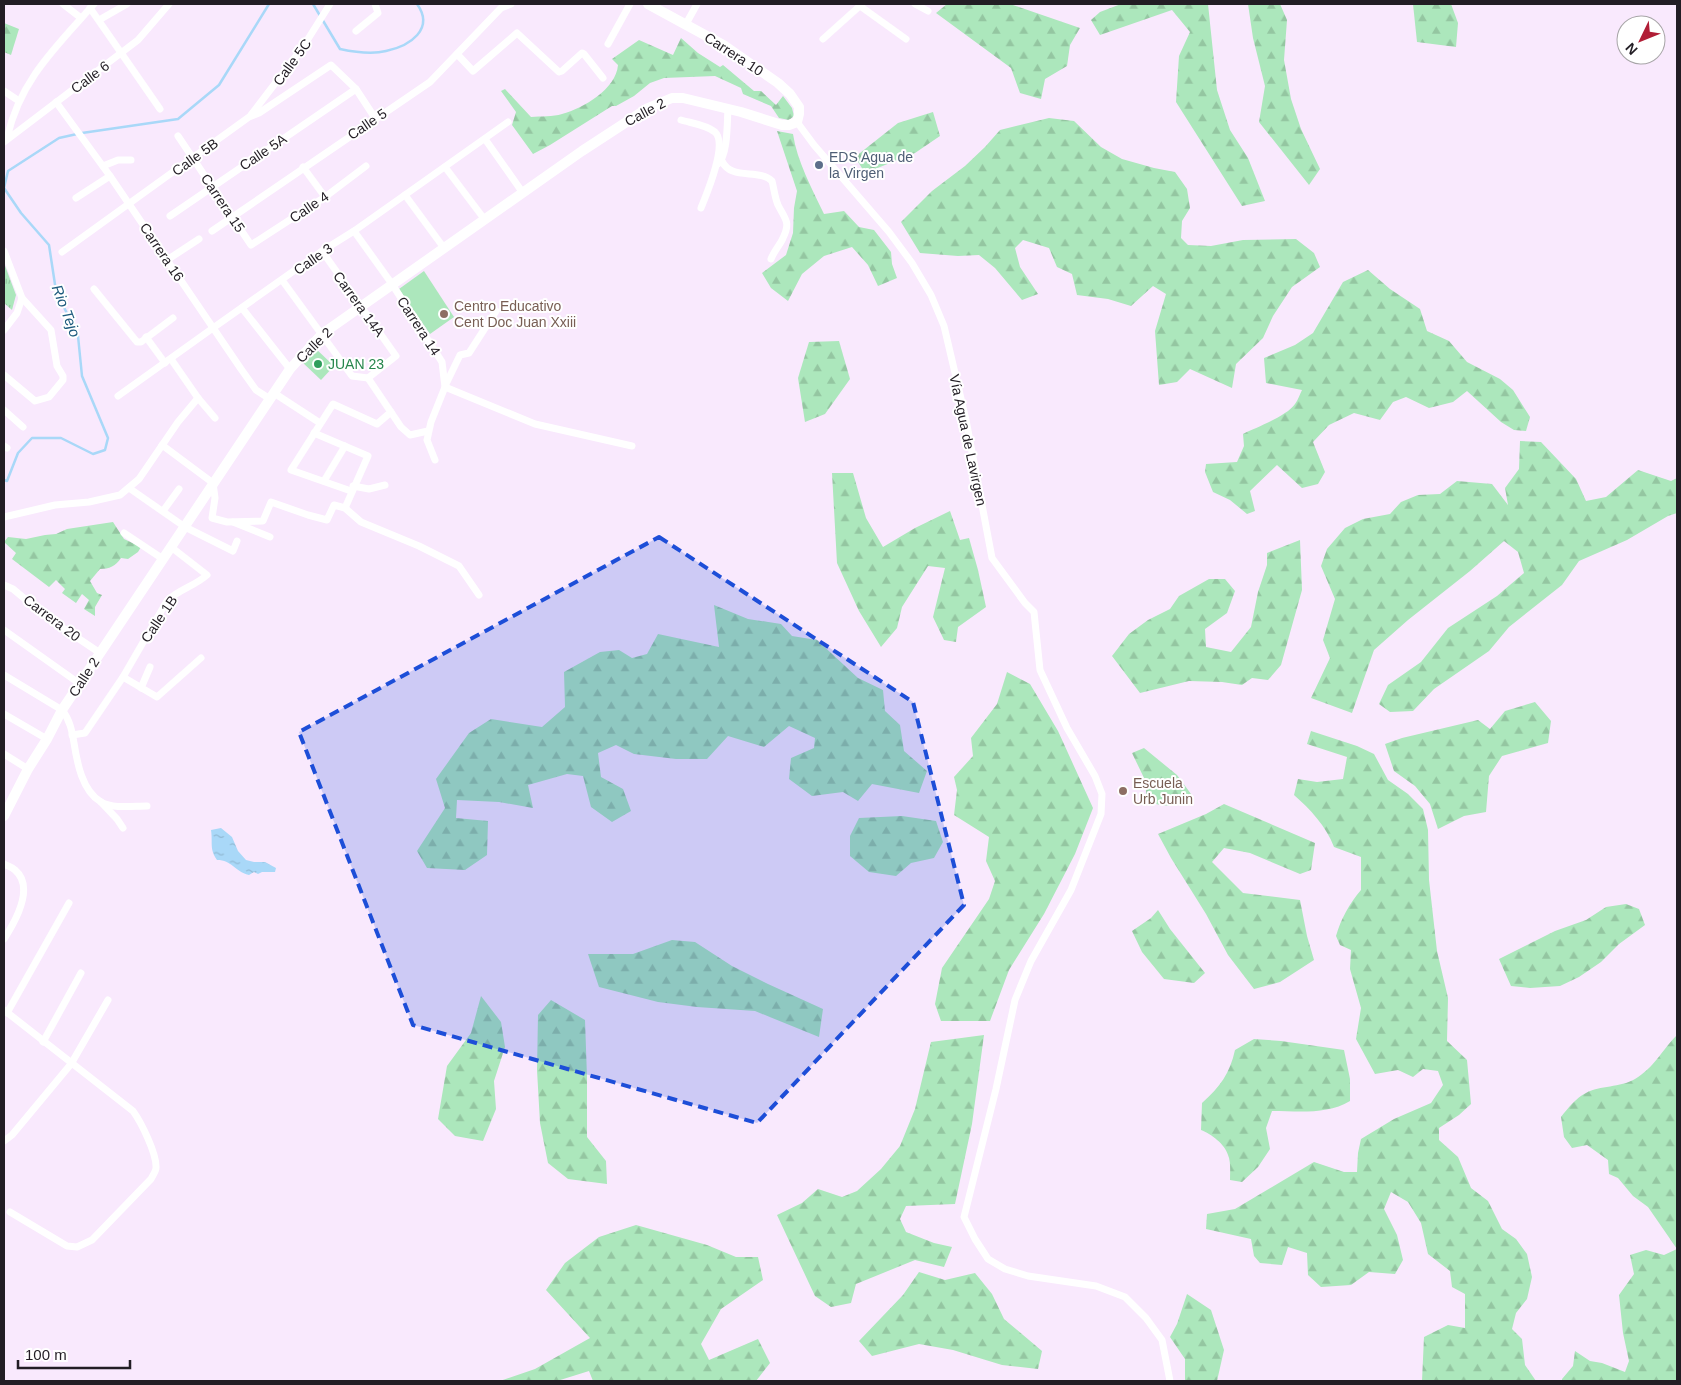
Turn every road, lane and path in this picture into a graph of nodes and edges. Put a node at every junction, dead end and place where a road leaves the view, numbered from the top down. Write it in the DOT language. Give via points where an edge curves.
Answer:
graph roads {
  1 [pos="62,4"];
  2 [pos="127,4"];
  3 [pos="169,4"];
  4 [pos="375,4"];
  5 [pos="511,4"];
  6 [pos="630,4"];
  7 [pos="648,4"];
  8 [pos="697,4"];
  9 [pos="915,4"];
  10 [pos="862,5"];
  11 [pos="92,6"];
  12 [pos="328,6"];
  13 [pos="499,6"];
  14 [pos="928,11"];
  15 [pos="81,18"];
  16 [pos="99,20"];
  17 [pos="686,24"];
  18 [pos="356,31"];
  19 [pos="823,38"];
  20 [pos="906,38"];
  21 [pos="608,44"];
  22 [pos="121,53"];
  23 [pos="457,54"];
  24 [pos="603,78"];
  25 [pos="356,89"];
  26 [pos="4,92"];
  27 [pos="19,101"];
  28 [pos="56,102"];
  29 [pos="160,109"];
  30 [pos="728,109"];
  31 [pos="249,117"];
  32 [pos="376,118"];
  33 [pos="681,120"];
  34 [pos="508,122"];
  35 [pos="797,122"];
  36 [pos="178,136"];
  37 [pos="485,139"];
  38 [pos="6,140"];
  39 [pos="193,158"];
  40 [pos="131,160"];
  41 [pos="722,161"];
  42 [pos="103,166"];
  43 [pos="366,166"];
  44 [pos="303,167"];
  45 [pos="444,167"];
  46 [pos="715,168"];
  47 [pos="110,176"];
  48 [pos="212,186"];
  49 [pos="523,193"];
  50 [pos="405,195"];
  51 [pos="324,197"];
  52 [pos="76,198"];
  53 [pos="129,204"];
  54 [pos="702,208"];
  55 [pos="170,216"];
  56 [pos="233,216"];
  57 [pos="485,220"];
  58 [pos="212,231"];
  59 [pos="354,231"];
  60 [pos="200,238"];
  61 [pos="251,246"];
  62 [pos="444,248"];
  63 [pos="4,251"];
  64 [pos="62,252"];
  65 [pos="322,252"];
  66 [pos="771,259"];
  67 [pos="167,260"];
  68 [pos="282,280"];
  69 [pos="392,284"];
  70 [pos="94,289"];
  71 [pos="22,298"];
  72 [pos="361,306"];
  73 [pos="242,308"];
  74 [pos="496,311"];
  75 [pos="173,318"];
  76 [pos="213,328"];
  77 [pos="4,330"];
  78 [pos="322,334"];
  79 [pos="146,337"];
  80 [pos="168,361"];
  81 [pos="290,370"];
  82 [pos="4,374"];
  83 [pos="368,378"];
  84 [pos="445,386"];
  85 [pos="118,396"];
  86 [pos="272,396"];
  87 [pos="198,398"];
  88 [pos="4,410"];
  89 [pos="391,412"];
  90 [pos="215,418"];
  91 [pos="320,423"];
  92 [pos="23,427"];
  93 [pos="428,431"];
  94 [pos="314,433"];
  95 [pos="162,445"];
  96 [pos="346,446"];
  97 [pos="632,446"];
  98 [pos="435,460"];
  99 [pos="324,481"];
  100 [pos="213,483"];
  101 [pos="385,485"];
  102 [pos="129,488"];
  103 [pos="352,489"];
  104 [pos="179,490"];
  105 [pos="345,508"];
  106 [pos="163,511"];
  107 [pos="4,516"];
  108 [pos="233,521"];
  109 [pos="185,527"];
  110 [pos="124,533"];
  111 [pos="270,537"];
  112 [pos="237,541"];
  113 [pos="171,547"];
  114 [pos="163,558"];
  115 [pos="4,585"];
  116 [pos="479,595"];
  117 [pos="4,630"];
  118 [pos="100,653"];
  119 [pos="201,658"];
  120 [pos="150,667"];
  121 [pos="4,675"];
  122 [pos="123,677"];
  123 [pos="80,684"];
  124 [pos="141,688"];
  125 [pos="62,710"];
  126 [pos="4,714"];
  127 [pos="72,735"];
  128 [pos="47,739"];
  129 [pos="4,754"];
  130 [pos="28,769"];
  131 [pos="101,802"];
  132 [pos="147,806"];
  133 [pos="4,816"];
  134 [pos="123,828"];
  135 [pos="4,864"];
  136 [pos="69,903"];
  137 [pos="4,939"];
  138 [pos="81,973"];
  139 [pos="108,1000"];
  140 [pos="6,1012"];
  141 [pos="43,1042"];
  142 [pos="71,1064"];
  143 [pos="4,1141"];
  144 [pos="10,1212"];
  145 [pos="1170,1381"];
  1 -- 15 [label="street"];
  2 -- 16 [label="street"];
  3 -- 22 [label="street, Calle 6" via="138,40"];
  4 -- 18 [label="street" via="378,13"];
  5 -- 13 [label="street, Calle 5"];
  6 -- 21 [label="street"];
  7 -- 17 [label="street, Carrera 10"];
  8 -- 17 [label="street"];
  9 -- 14 [label="street"];
  10 -- 19 [label="street"];
  10 -- 20 [label="street"];
  11 -- 15 [label="street"];
  11 -- 16 [label="street"];
  12 -- 31 [label="street, Calle 5C" via="289,67"];
  13 -- 23 [label="street, Calle 5"];
  15 -- 27 [label="street" via="38,68"];
  16 -- 22 [label="street"];
  17 -- 35 [label="street, Carrera 10" via="725,46 778,83 799,107"];
  22 -- 28 [label="street, Calle 6"];
  22 -- 29 [label="street"];
  23 -- 24 [label="street" via="473,71 517,33 559,72 582,53"];
  23 -- 32 [label="street, Calle 5" via="430,82"];
  25 -- 31 [label="street, Calle 5B" via="331,65"];
  25 -- 32 [label="street"];
  25 -- 48 [label="street, Calle 5A"];
  26 -- 27 [label="street"];
  27 -- 38 [label="street"];
  28 -- 38 [label="street, Calle 6"];
  28 -- 42 [label="street, Carrera 16"];
  30 -- 35 [label="street, Calle 2" via="782,125"];
  30 -- 41 [label="street"];
  30 -- 49 [label="street, Calle 2" via="672,98 614,129"];
  31 -- 39 [label="street, Calle 5B"];
  32 -- 44 [label="street, Calle 5"];
  33 -- 46 [label="street" via="717,134 719,145"];
  34 -- 37 [label="street, Calle 3"];
  35 -- 145 [label="street, Vía Agua de Lavirgen" via="889,232 931,294 944,326 966,420 992,558 1034,612 1040,670 1102,794 1102,814 1071,890 1031,961 1015,1000 964,1218 988,1259 1005,1270 1096,1286 1125,1297 1162,1340"];
  36 -- 39 [label="street, Carrera 15"];
  37 -- 45 [label="street, Calle 3"];
  37 -- 49 [label="street"];
  39 -- 48 [label="street, Carrera 15"];
  39 -- 53 [label="street, Calle 5B"];
  40 -- 42 [label="street" via="118,160"];
  41 -- 46 [label="street"];
  41 -- 66 [label="street" via="727,169 772,181 787,228"];
  42 -- 47 [label="street, Carrera 16"];
  43 -- 51 [label="street, Calle 4"];
  44 -- 51 [label="street"];
  44 -- 56 [label="street, Calle 5"];
  45 -- 50 [label="street, Calle 3"];
  45 -- 57 [label="street"];
  46 -- 54 [label="street"];
  47 -- 52 [label="street"];
  47 -- 53 [label="street, Carrera 16"];
  48 -- 55 [label="street, Calle 5A"];
  48 -- 56 [label="street, Carrera 15"];
  49 -- 57 [label="street, Calle 2"];
  50 -- 59 [label="street, Calle 3"];
  50 -- 62 [label="street"];
  51 -- 61 [label="street, Calle 4"];
  53 -- 64 [label="street, Calle 5B"];
  53 -- 67 [label="street, Carrera 16"];
  56 -- 58 [label="street, Calle 5"];
  56 -- 61 [label="street, Carrera 15"];
  57 -- 62 [label="street, Calle 2"];
  59 -- 65 [label="street, Calle 3"];
  59 -- 69 [label="street, Carrera 14"];
  60 -- 67 [label="street"];
  62 -- 69 [label="street, Calle 2"];
  63 -- 71 [label="street"];
  65 -- 68 [label="street, Calle 3"];
  65 -- 72 [label="street, Carrera 14A"];
  67 -- 76 [label="street, Carrera 16"];
  68 -- 73 [label="street, Calle 3"];
  68 -- 78 [label="street"];
  69 -- 72 [label="street, Calle 2"];
  69 -- 84 [label="street, Carrera 14" via="442,362"];
  70 -- 79 [label="street" via="137,342"];
  71 -- 77 [label="street" via="17,313"];
  71 -- 82 [label="street" via="51,330 57,366 63,380 49,397 35,400"];
  72 -- 78 [label="street, Calle 2"];
  72 -- 83 [label="street, Carrera 14A" via="396,356"];
  73 -- 76 [label="street, Calle 3"];
  73 -- 81 [label="street"];
  74 -- 84 [label="street" via="469,353 460,355"];
  75 -- 79 [label="street"];
  76 -- 80 [label="street, Calle 3"];
  76 -- 86 [label="street, Carrera 16" via="256,390"];
  78 -- 81 [label="street, Calle 2"];
  78 -- 83 [label="street" via="352,376"];
  79 -- 80 [label="street"];
  80 -- 85 [label="street, Calle 3"];
  80 -- 87 [label="street"];
  81 -- 86 [label="street, Calle 2"];
  83 -- 89 [label="street"];
  84 -- 93 [label="street, Carrera 14"];
  84 -- 97 [label="street" via="535,424"];
  86 -- 91 [label="street, Carrera 16"];
  86 -- 100 [label="street, Calle 2"];
  87 -- 90 [label="street"];
  87 -- 95 [label="street"];
  88 -- 92 [label="street"];
  89 -- 91 [label="street" via="377,424 333,404"];
  89 -- 93 [label="street" via="410,435"];
  91 -- 94 [label="street"];
  93 -- 98 [label="street" via="426,440"];
  94 -- 96 [label="street"];
  94 -- 99 [label="street" via="291,470"];
  95 -- 100 [label="street"];
  95 -- 102 [label="street"];
  96 -- 99 [label="street"];
  96 -- 103 [label="street" via="368,456"];
  99 -- 103 [label="street"];
  100 -- 108 [label="street" via="212,518"];
  100 -- 109 [label="street, Calle 2"];
  101 -- 103 [label="street"];
  102 -- 106 [label="street"];
  102 -- 107 [label="street" via="106,499"];
  103 -- 105 [label="street"];
  104 -- 106 [label="street"];
  105 -- 108 [label="street" via="334,505 327,520 271,502 262,521"];
  105 -- 116 [label="street" via="361,522 459,566"];
  106 -- 109 [label="street"];
  108 -- 111 [label="street"];
  109 -- 112 [label="street" via="233,551"];
  109 -- 113 [label="street, Calle 2"];
  110 -- 114 [label="street"];
  113 -- 114 [label="street, Calle 2"];
  113 -- 122 [label="street, Calle 1B" via="207,574 167,601"];
  114 -- 118 [label="street, Calle 2"];
  115 -- 118 [label="street, Carrera 20"];
  117 -- 123 [label="street"];
  118 -- 123 [label="street, Calle 2"];
  119 -- 124 [label="street" via="157,697"];
  120 -- 124 [label="street"];
  121 -- 125 [label="street"];
  122 -- 124 [label="street"];
  122 -- 127 [label="street" via="85,733"];
  123 -- 125 [label="street, Calle 2"];
  125 -- 127 [label="street" via="68,717"];
  125 -- 128 [label="street, Calle 2"];
  126 -- 128 [label="street"];
  127 -- 131 [label="street" via="85,783"];
  128 -- 130 [label="street, Calle 2"];
  129 -- 130 [label="street"];
  130 -- 133 [label="street, Calle 2"];
  131 -- 132 [label="street"];
  131 -- 134 [label="street"];
  135 -- 137 [label="street" via="15,870 23,882 20,907"];
  136 -- 140 [label="street"];
  138 -- 141 [label="street"];
  139 -- 142 [label="street"];
  140 -- 141 [label="street"];
  141 -- 142 [label="street"];
  142 -- 143 [label="street"];
  142 -- 144 [label="street" via="133,1111 142,1122 156,1169 151,1179 92,1240 77,1247 67,1246"];
}
